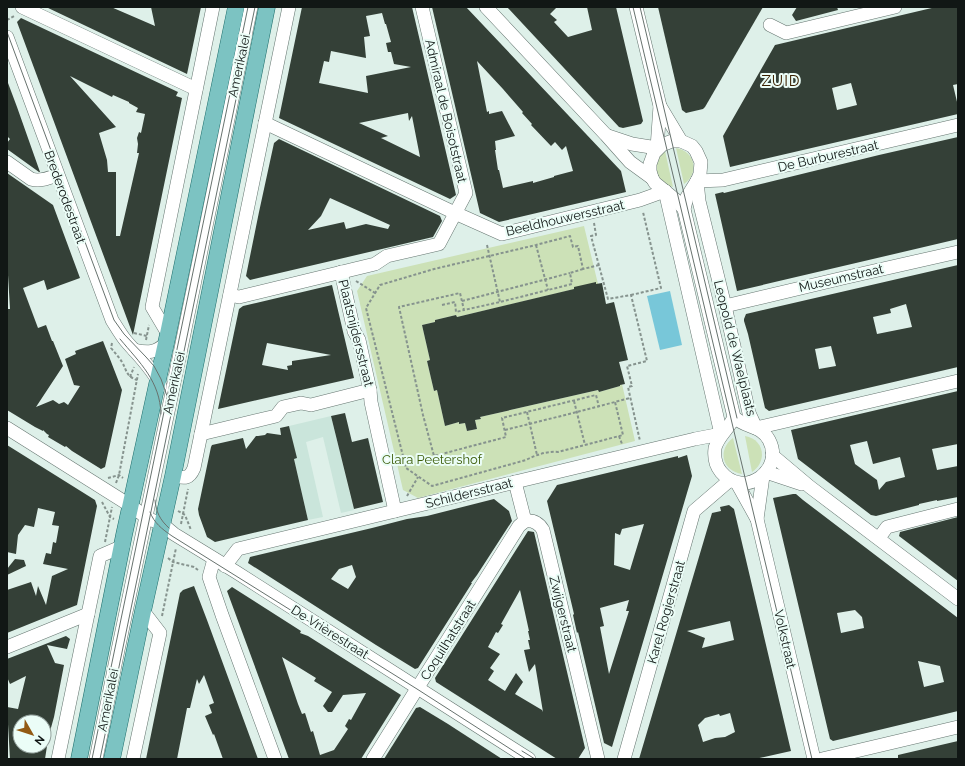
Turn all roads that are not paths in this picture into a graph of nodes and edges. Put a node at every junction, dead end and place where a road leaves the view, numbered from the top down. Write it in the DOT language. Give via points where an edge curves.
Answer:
graph roads {
  1 [pos="22,7"];
  2 [pos="214,7"];
  3 [pos="236,7"];
  4 [pos="251,7"];
  5 [pos="267,7"];
  6 [pos="289,7"];
  7 [pos="422,7"];
  8 [pos="486,7"];
  9 [pos="636,7"];
  10 [pos="896,7"];
  11 [pos="770,25"];
  12 [pos="7,37"];
  13 [pos="196,89"];
  14 [pos="660,106"];
  15 [pos="265,123"];
  16 [pos="958,125"];
  17 [pos="606,135"];
  18 [pos="681,141"];
  19 [pos="657,148"];
  20 [pos="7,162"];
  21 [pos="57,175"];
  22 [pos="652,178"];
  23 [pos="697,181"];
  24 [pos="665,190"];
  25 [pos="684,209"];
  26 [pos="455,214"];
  27 [pos="958,252"];
  28 [pos="341,272"];
  29 [pos="230,295"];
  30 [pos="725,306"];
  31 [pos="167,338"];
  32 [pos="134,350"];
  33 [pos="158,380"];
  34 [pos="958,381"];
  35 [pos="370,390"];
  36 [pos="734,417"];
  37 [pos="166,420"];
  38 [pos="7,428"];
  39 [pos="756,428"];
  40 [pos="201,434"];
  41 [pos="722,434"];
  42 [pos="772,456"];
  43 [pos="764,474"];
  44 [pos="181,476"];
  45 [pos="733,481"];
  46 [pos="515,482"];
  47 [pos="810,487"];
  48 [pos="131,506"];
  49 [pos="958,509"];
  50 [pos="395,511"];
  51 [pos="145,517"];
  52 [pos="757,519"];
  53 [pos="525,522"];
  54 [pos="162,524"];
  55 [pos="879,538"];
  56 [pos="123,546"];
  57 [pos="214,559"];
  58 [pos="225,566"];
  59 [pos="958,599"];
  60 [pos="143,612"];
  61 [pos="88,614"];
  62 [pos="7,647"];
  63 [pos="418,687"];
  64 [pos="958,727"];
  65 [pos="58,759"];
  66 [pos="80,759"];
  67 [pos="96,759"];
  68 [pos="112,759"];
  69 [pos="133,759"];
  70 [pos="275,759"];
  71 [pos="372,759"];
  72 [pos="529,759"];
  73 [pos="598,759"];
  74 [pos="624,759"];
  75 [pos="814,759"];
  76 [pos="822,759"];
  1 -- 13 [label="street"];
  2 -- 13 [label="street, Amerikalei"];
  3 -- 31 [label="main road, Amerikalei"];
  4 -- 37 [label="street, Amerikalei"];
  5 -- 44 [label="main road, Amerikalei"];
  6 -- 15 [label="street, Amerikalei"];
  7 -- 26 [label="street, Admiraal de Boisotstraat" via="466,193"];
  8 -- 17 [label="street"];
  9 -- 14 [label="street"];
  10 -- 11 [label="street" via="786,33"];
  12 -- 21 [label="street, Brederodestraat"];
  13 -- 31 [label="street, Amerikalei" via="152,307"];
  14 -- 18 [label="street"];
  14 -- 19 [label="street"];
  15 -- 26 [label="street, Beeldhouwersstraat"];
  15 -- 29 [label="street, Amerikalei"];
  16 -- 23 [label="street, De Burburestraat" via="723,180"];
  17 -- 19 [label="street" via="632,144"];
  17 -- 22 [label="street" via="630,162"];
  18 -- 19 [label="street" via="666,143"];
  18 -- 23 [label="street, Leopold de Waelplaats" via="692,146 699,156 701,167"];
  19 -- 22 [label="street" via="650,164"];
  20 -- 21 [label="street" via="35,180"];
  21 -- 32 [label="street, Brederodestraat" via="108,311 116,328"];
  22 -- 24 [label="street"];
  23 -- 25 [label="street" via="687,197"];
  23 -- 30 [label="street, Leopold de Waelplaats" via="699,201"];
  24 -- 25 [label="street"];
  24 -- 26 [label="street, Beeldhouwersstraat" via="640,200 502,234"];
  24 -- 41 [label="street"];
  25 -- 36 [label="street"];
  26 -- 28 [label="street" via="439,244 386,256 375,264"];
  27 -- 30 [label="street, Museumstraat"];
  28 -- 29 [label="street" via="239,297"];
  28 -- 35 [label="street, Plaatsnijdersstraat"];
  29 -- 40 [label="street, Amerikalei"];
  30 -- 39 [label="street, Leopold de Waelplaats" via="749,413"];
  31 -- 32 [label="street" via="160,348 154,351"];
  31 -- 33 [label="main road, Amerikalei"];
  32 -- 33 [label="street, Brederodestraat"];
  33 -- 37 [label="street, Brederodestraat"];
  33 -- 48 [label="main road, Amerikalei"];
  34 -- 39 [label="street"];
  35 -- 40 [label="street" via="311,405 301,402 283,407 276,416"];
  35 -- 50 [label="street, Plaatsnijdersstraat"];
  36 -- 39 [label="street" via="741,423"];
  36 -- 41 [label="street"];
  37 -- 51 [label="street, Amerikalei"];
  38 -- 48 [label="street, De Vrièrestraat"];
  39 -- 42 [label="street, Leopold de Waelplaats" via="769,440"];
  40 -- 44 [label="street, Amerikalei" via="194,468 191,474"];
  41 -- 45 [label="street" via="716,445 715,458 719,470"];
  41 -- 46 [label="street, Schildersstraat"];
  42 -- 43 [label="street"];
  42 -- 47 [label="street"];
  43 -- 45 [label="street" via="751,483"];
  43 -- 47 [label="street"];
  43 -- 52 [label="street, Volkstraat"];
  44 -- 54 [label="main road, Amerikalei" via="167,504"];
  45 -- 52 [label="street, Volkstraat"];
  45 -- 74 [label="street, Karel Rogierstraat" via="694,511"];
  46 -- 50 [label="street, Schildersstraat"];
  46 -- 53 [label="street"];
  47 -- 55 [label="street"];
  48 -- 51 [label="street, De Vrièrestraat"];
  48 -- 56 [label="main road, Amerikalei"];
  49 -- 55 [label="street" via="887,527"];
  50 -- 58 [label="street, Schildersstraat" via="238,549"];
  51 -- 54 [label="street, De Vrièrestraat"];
  51 -- 67 [label="street, Amerikalei"];
  52 -- 75 [label="street, Volkstraat"];
  53 -- 63 [label="street, Coquilhatstraat" via="519,526"];
  53 -- 73 [label="street, Zwijgerstraat" via="533,521 543,530"];
  54 -- 57 [label="street, De Vrièrestraat"];
  54 -- 60 [label="main road, Amerikalei"];
  55 -- 59 [label="street"];
  56 -- 61 [label="street" via="100,556"];
  56 -- 66 [label="main road, Amerikalei"];
  57 -- 58 [label="street, De Vrièrestraat"];
  57 -- 70 [label="street" via="209,578"];
  58 -- 63 [label="street, De Vrièrestraat"];
  60 -- 68 [label="main road, Amerikalei"];
  60 -- 69 [label="street" via="160,633"];
  61 -- 62 [label="street"];
  61 -- 65 [label="street"];
  63 -- 71 [label="street, Coquilhatstraat"];
  63 -- 72 [label="street, De Vrièrestraat"];
  64 -- 76 [label="street"];
}
